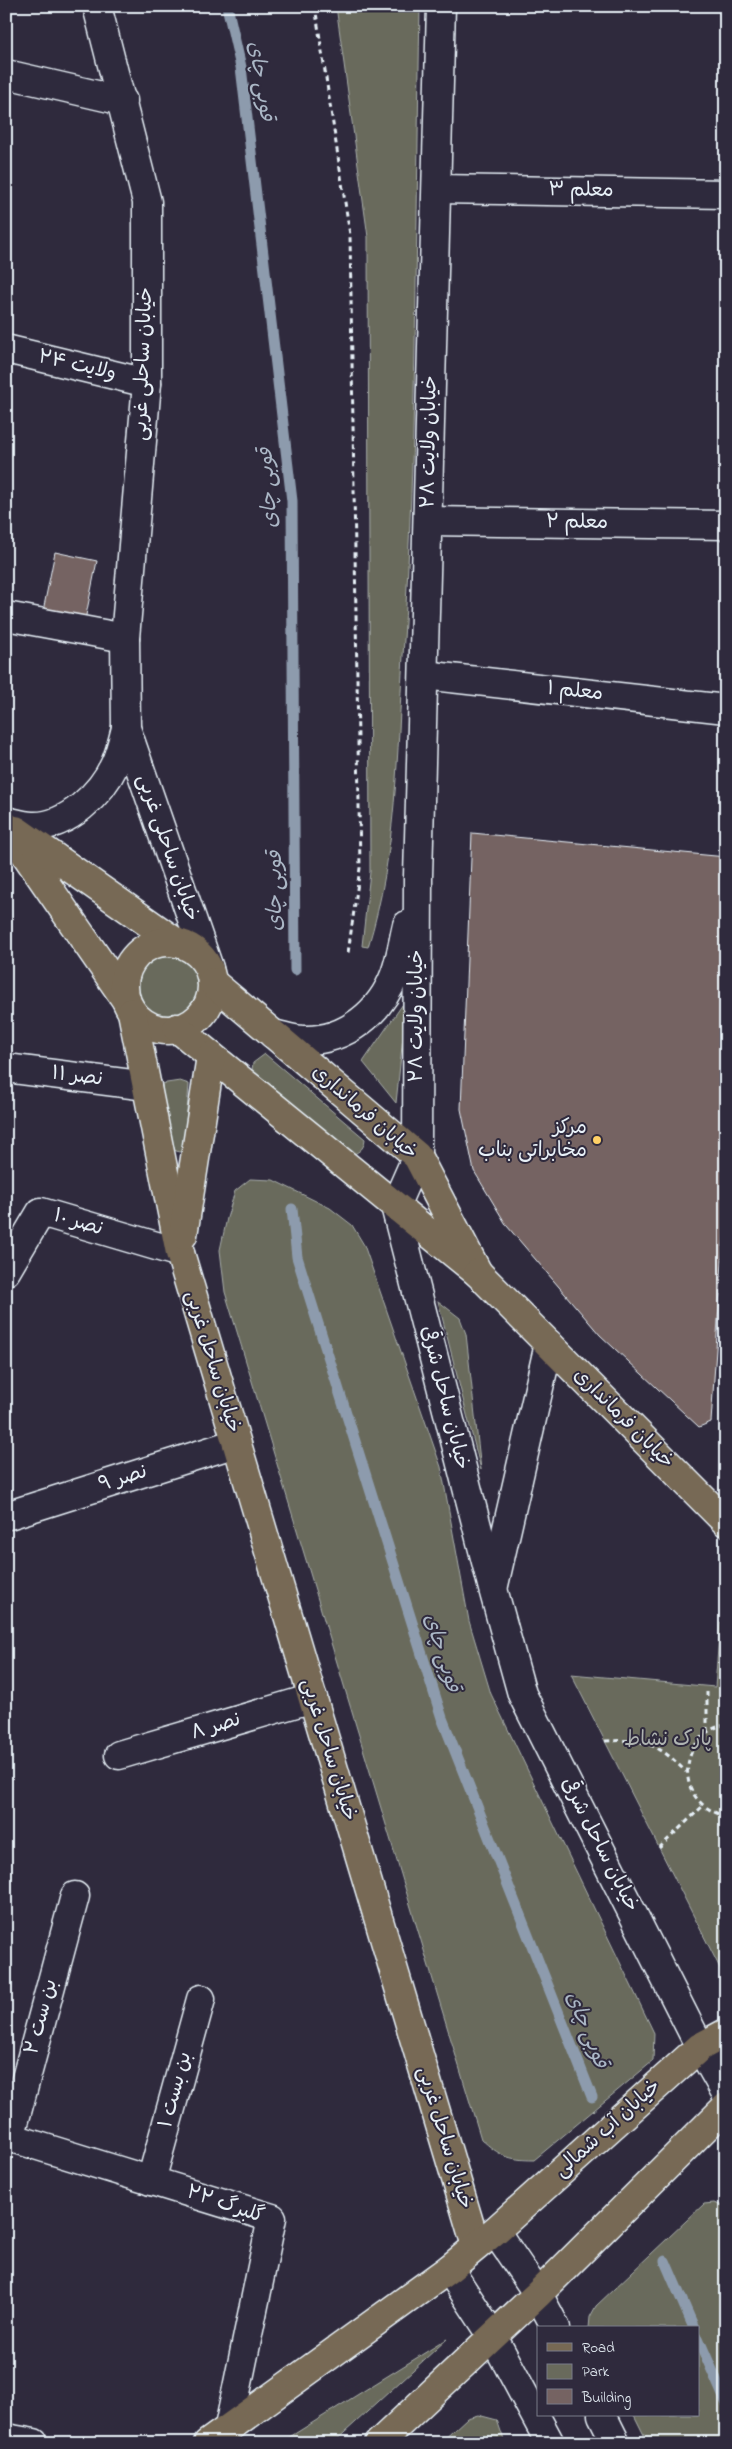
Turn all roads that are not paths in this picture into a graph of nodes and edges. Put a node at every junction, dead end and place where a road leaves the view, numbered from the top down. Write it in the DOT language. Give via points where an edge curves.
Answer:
graph roads {
  1 [pos="97,6"];
  2 [pos="441,6"];
  3 [pos="6,74"];
  4 [pos="123,101"];
  5 [pos="436,189"];
  6 [pos="726,194"];
  7 [pos="6,349"];
  8 [pos="147,383"];
  9 [pos="428,521"];
  10 [pos="726,525"];
  11 [pos="6,616"];
  12 [pos="125,638"];
  13 [pos="424,675"];
  14 [pos="726,709"];
  15 [pos="126,728"];
  16 [pos="6,823"];
  17 [pos="418,877"];
  18 [pos="177,943"];
  19 [pos="210,975"];
  20 [pos="129,1006"];
  21 [pos="177,1028"];
  22 [pos="273,1034"];
  23 [pos="210,1056"];
  24 [pos="6,1068"];
  25 [pos="147,1086"];
  26 [pos="417,1156"];
  27 [pos="395,1206"];
  28 [pos="180,1254"];
  29 [pos="6,1271"];
  30 [pos="478,1273"];
  31 [pos="549,1344"];
  32 [pos="236,1443"];
  33 [pos="9,1515"];
  34 [pos="726,1522"];
  35 [pos="493,1589"];
  36 [pos="313,1698"];
  37 [pos="119,1756"];
  38 [pos="75,1896"];
  39 [pos="201,1999"];
  40 [pos="726,2033"];
  41 [pos="700,2047"];
  42 [pos="726,2093"];
  43 [pos="726,2107"];
  44 [pos="8,2137"];
  45 [pos="151,2181"];
  46 [pos="486,2239"];
  47 [pos="448,2269"];
  48 [pos="538,2294"];
  49 [pos="555,2326"];
  50 [pos="492,2335"];
  51 [pos="602,2416"];
  52 [pos="229,2427"];
  53 [pos="6,2438"];
  54 [pos="34,2443"];
  55 [pos="208,2443"];
  56 [pos="379,2443"];
  57 [pos="550,2443"];
  58 [pos="616,2443"];
  1 -- 4 [label="street, خیابان ساحلی غربی"];
  2 -- 5 [label="street, خیابان ولایت ۲۸"];
  3 -- 4 [label="street"];
  4 -- 8 [label="street, خیابان ساحلی غربی" via="147,202"];
  5 -- 6 [label="street, معلم ۳"];
  5 -- 9 [label="street, خیابان ولایت ۲۸"];
  7 -- 8 [label="street, ولایت ۲۴"];
  8 -- 12 [label="street, خیابان ساحلی غربی"];
  9 -- 10 [label="street, معلم ۲"];
  9 -- 13 [label="street, خیابان ولایت ۲۸"];
  11 -- 12 [label="street"];
  12 -- 15 [label="street, خیابان ساحلی غربی"];
  13 -- 14 [label="street, معلم ۱"];
  13 -- 17 [label="street, خیابان ولایت ۲۸"];
  15 -- 16 [label="street, خیابان ساحلی غربی" via="110,772 96,793 71,814 33,826"];
  15 -- 19 [label="street, خیابان ساحلی غربی"];
  16 -- 18 [label="main road"];
  16 -- 20 [label="main road"];
  17 -- 22 [label="street, خیابان ولایت ۲۸" via="395,974 374,1010 354,1026 322,1039 302,1040"];
  17 -- 26 [label="street, خیابان ولایت ۲۸"];
  18 -- 19 [label="main road" via="201,957"];
  18 -- 20 [label="main road" via="151,945 131,962 125,974 124,988"];
  19 -- 21 [label="main road" via="211,994 206,1006 189,1024"];
  19 -- 22 [label="main road, خیابان فرمانداری"];
  20 -- 21 [label="main road" via="152,1026 164,1030"];
  20 -- 25 [label="main road, خیابان ساحل غربی"];
  21 -- 23 [label="main road, خیابان فرمانداری"];
  22 -- 26 [label="main road, خیابان فرمانداری"];
  23 -- 27 [label="main road, خیابان فرمانداری"];
  23 -- 28 [label="main road, خیابان ساحل غربی"];
  24 -- 25 [label="street, نصر ۱۱"];
  25 -- 28 [label="main road, خیابان ساحل غربی"];
  26 -- 27 [label="street"];
  26 -- 30 [label="main road, خیابان فرمانداری"];
  27 -- 30 [label="main road, خیابان فرمانداری"];
  27 -- 35 [label="street, خیابان ساحل شرقی"];
  28 -- 29 [label="street, نصر ۱۰" via="41,1212"];
  28 -- 32 [label="main road, خیابان ساحل غربی"];
  30 -- 31 [label="main road, خیابان فرمانداری"];
  31 -- 34 [label="main road, خیابان فرمانداری"];
  31 -- 35 [label="street, خیابان ساحل شرقی"];
  32 -- 33 [label="street, نصر ۹"];
  32 -- 36 [label="main road, خیابان ساحل غربی"];
  35 -- 41 [label="street, خیابان ساحل شرقی" via="522,1694"];
  36 -- 37 [label="street, نصر ۸"];
  36 -- 46 [label="main road, خیابان ساحل غربی"];
  38 -- 44 [label="street, بن ست ۲"];
  39 -- 45 [label="street, بن بست ۱"];
  40 -- 41 [label="main road, خیابان آب شمالی"];
  41 -- 42 [label="street, خیابان ساحل شرقی"];
  41 -- 46 [label="main road, خیابان آب شمالی"];
  43 -- 48 [label="main road"];
  44 -- 45 [label="street, گلبرگ ۲۲"];
  45 -- 52 [label="street, گلبرگ ۲۲" via="272,2218"];
  46 -- 47 [label="main road, خیابان آب شمالی"];
  46 -- 48 [label="street"];
  47 -- 50 [label="street"];
  47 -- 52 [label="main road, خیابان آب شمالی"];
  48 -- 49 [label="street"];
  48 -- 50 [label="main road"];
  50 -- 56 [label="main road"];
  50 -- 57 [label="street"];
  51 -- 58 [label="street"];
  52 -- 55 [label="main road, خیابان آب شمالی"];
  53 -- 54 [label="street"];
}
